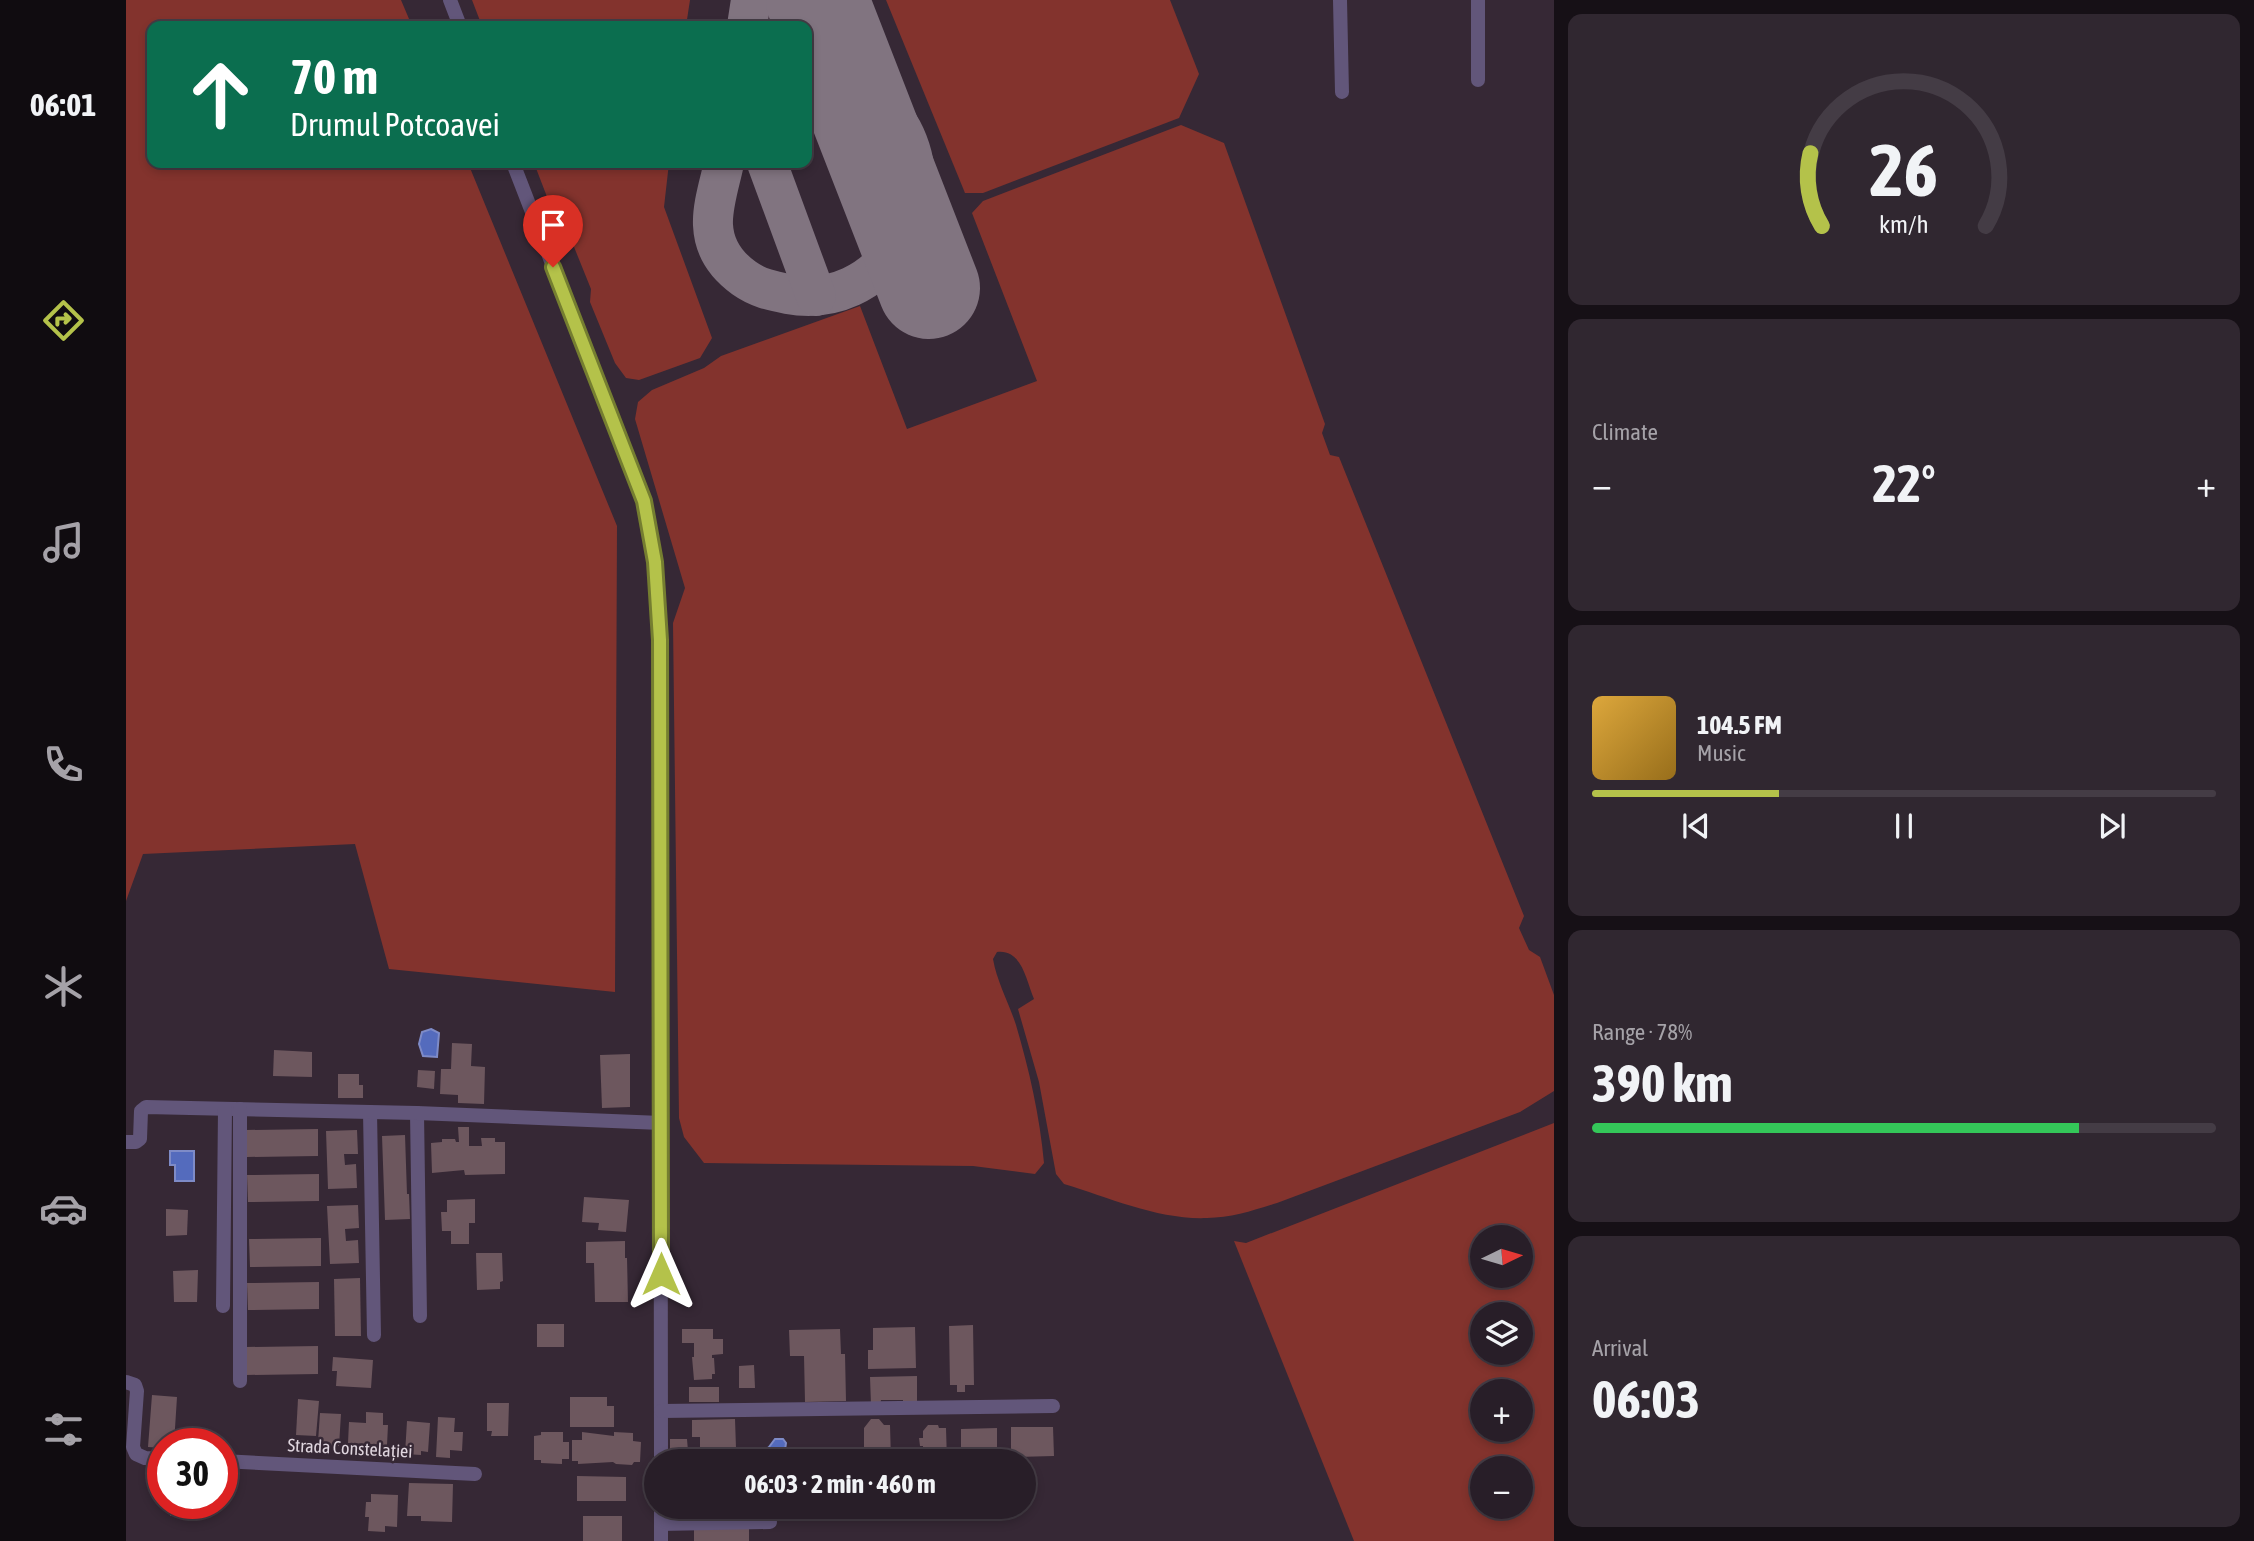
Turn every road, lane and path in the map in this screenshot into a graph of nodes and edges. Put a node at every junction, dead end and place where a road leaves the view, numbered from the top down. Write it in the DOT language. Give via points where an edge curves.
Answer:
graph roads {
  1 [pos="450,0"];
  2 [pos="1340,0"];
  3 [pos="1478,0"];
  4 [pos="458,21"];
  5 [pos="1478,80"];
  6 [pos="1342,92"];
  7 [pos="515,168"];
  8 [pos="225,1109"];
  9 [pos="240,1109"];
  10 [pos="370,1112"];
  11 [pos="417,1113"];
  12 [pos="661,1123"];
  13 [pos="126,1142"];
  14 [pos="223,1306"];
  15 [pos="420,1316"];
  16 [pos="374,1335"];
  17 [pos="126,1381"];
  18 [pos="240,1381"];
  19 [pos="1053,1406"];
  20 [pos="661,1411"];
  21 [pos="661,1449"];
  22 [pos="147,1458"];
  23 [pos="238,1462"];
  24 [pos="475,1474"];
  25 [pos="661,1519"];
  26 [pos="770,1522"];
  27 [pos="661,1524"];
  28 [pos="661,1541"];
  1 -- 4 [label="street"];
  2 -- 6 [label="street"];
  3 -- 5 [label="street"];
  7 -- 12 [label="street" via="644,501 655,562 660,640"];
  8 -- 9 [label="street"];
  8 -- 13 [label="street" via="146,1107 141,1111 140,1139"];
  8 -- 14 [label="street"];
  9 -- 10 [label="street"];
  9 -- 18 [label="street"];
  10 -- 11 [label="street"];
  10 -- 16 [label="street"];
  11 -- 12 [label="street"];
  11 -- 15 [label="street"];
  12 -- 20 [label="street"];
  17 -- 22 [label="street" via="137,1391 133,1447 136,1454"];
  19 -- 20 [label="street"];
  20 -- 21 [label="street"];
  23 -- 24 [label="street, Strada Constelației"];
  25 -- 27 [label="street"];
  26 -- 27 [label="street"];
  27 -- 28 [label="street"];
}
